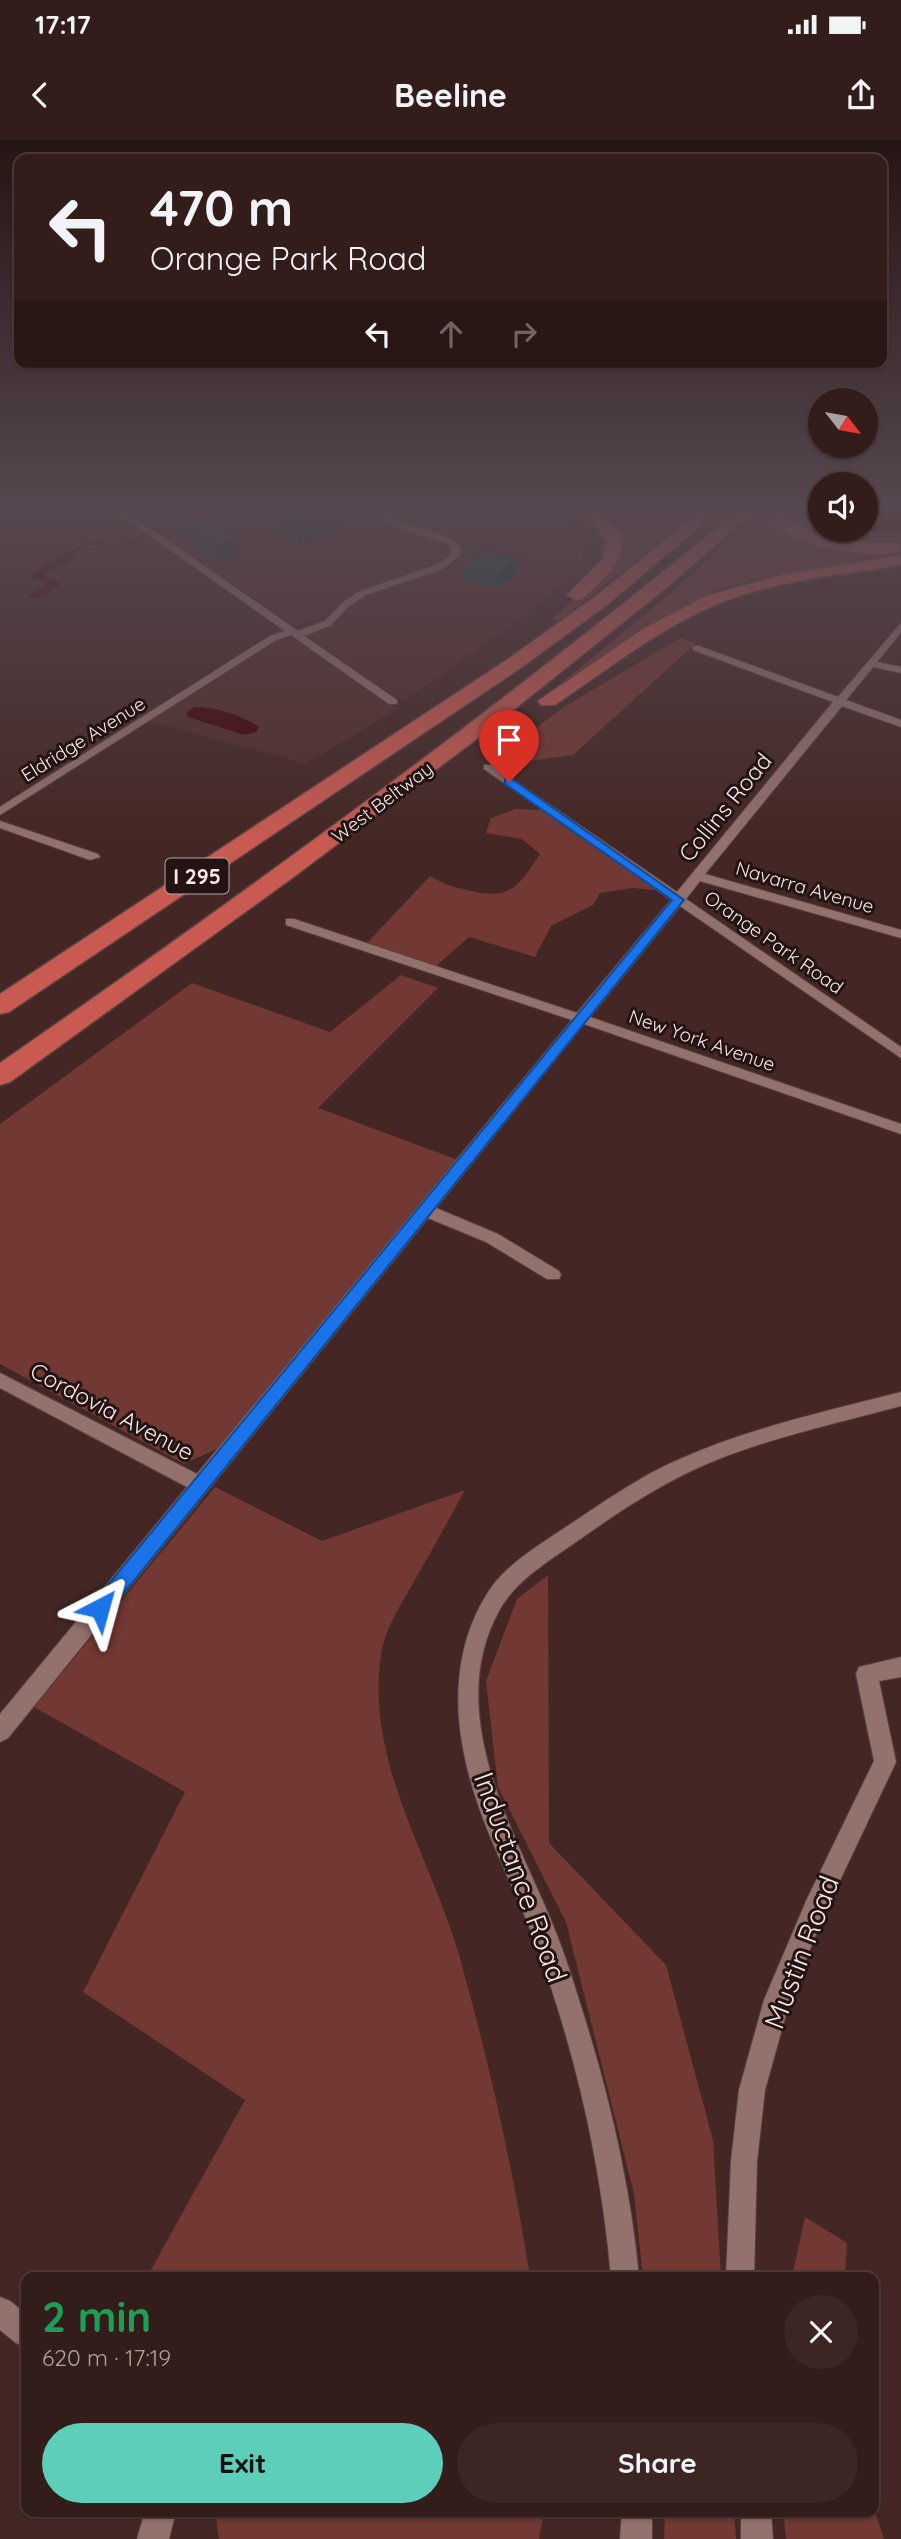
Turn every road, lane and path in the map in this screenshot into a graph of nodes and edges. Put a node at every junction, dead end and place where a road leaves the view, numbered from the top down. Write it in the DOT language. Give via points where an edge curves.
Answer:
graph roads {
  1 [pos="277,621"];
  2 [pos="330,621"];
  3 [pos="547,621"];
  4 [pos="573,621"];
  5 [pos="617,621"];
  6 [pos="674,621"];
  7 [pos="901,626"];
  8 [pos="293,632"];
  9 [pos="696,648"];
  10 [pos="871,664"];
  11 [pos="901,670"];
  12 [pos="841,701"];
  13 [pos="393,702"];
  14 [pos="901,724"];
  15 [pos="393,745"];
  16 [pos="488,767"];
  17 [pos="0,812"];
  18 [pos="0,824"];
  19 [pos="94,857"];
  20 [pos="698,876"];
  21 [pos="272,885"];
  22 [pos="679,900"];
  23 [pos="290,922"];
  24 [pos="901,934"];
  25 [pos="0,1006"];
  26 [pos="582,1018"];
  27 [pos="901,1054"];
  28 [pos="0,1076"];
  29 [pos="901,1129"];
  30 [pos="425,1210"];
  31 [pos="553,1275"];
  32 [pos="0,1380"];
  33 [pos="901,1399"];
  34 [pos="200,1485"];
  35 [pos="901,1667"];
  36 [pos="0,1731"];
  37 [pos="625,2272"];
  38 [pos="740,2272"];
  39 [pos="0,2311"];
  40 [pos="21,2329"];
  41 [pos="159,2517"];
  42 [pos="637,2517"];
  43 [pos="755,2517"];
  44 [pos="153,2539"];
  45 [pos="636,2539"];
  46 [pos="757,2539"];
  1 -- 8 [label="street"];
  2 -- 8 [label="street, Eldridge Avenue"];
  3 -- 15 [label="highway"];
  4 -- 15 [label="highway, West Beltway / I 295"];
  5 -- 21 [label="highway, West Beltway / I 295"];
  6 -- 21 [label="highway" via="545,703 350,841"];
  7 -- 10 [label="street, Collins Road"];
  8 -- 13 [label="street"];
  8 -- 17 [label="street, Eldridge Avenue" via="273,638"];
  9 -- 12 [label="street"];
  10 -- 11 [label="street"];
  10 -- 12 [label="street, Collins Road"];
  12 -- 14 [label="street"];
  12 -- 20 [label="street, Collins Road"];
  15 -- 25 [label="highway, West Beltway / I 295"];
  16 -- 22 [label="street, Orange Park Road"];
  18 -- 19 [label="street"];
  20 -- 22 [label="street, Collins Road"];
  20 -- 24 [label="street, Navarra Avenue"];
  21 -- 28 [label="highway, West Beltway / I 295"];
  22 -- 26 [label="street, Collins Road"];
  22 -- 27 [label="street, Orange Park Road"];
  23 -- 26 [label="street, New York Avenue"];
  26 -- 29 [label="street, New York Avenue"];
  26 -- 30 [label="street, Collins Road"];
  30 -- 31 [label="street" via="492,1238"];
  30 -- 34 [label="street, Collins Road"];
  32 -- 34 [label="street, Cordovia Avenue"];
  33 -- 37 [label="street, Inductance Road" via="713,1454 652,1483 524,1568 495,1598 483,1620 470,1669 471,1726 485,1794 554,1961 593,2090 622,2226"];
  34 -- 36 [label="street, Collins Road"];
  35 -- 38 [label="street, Mustin Road" via="867,1674 885,1762 815,1907 777,2000 752,2090"];
  39 -- 40 [label="street"];
  41 -- 44 [label="street"];
  42 -- 45 [label="street"];
  43 -- 46 [label="street"];
}
